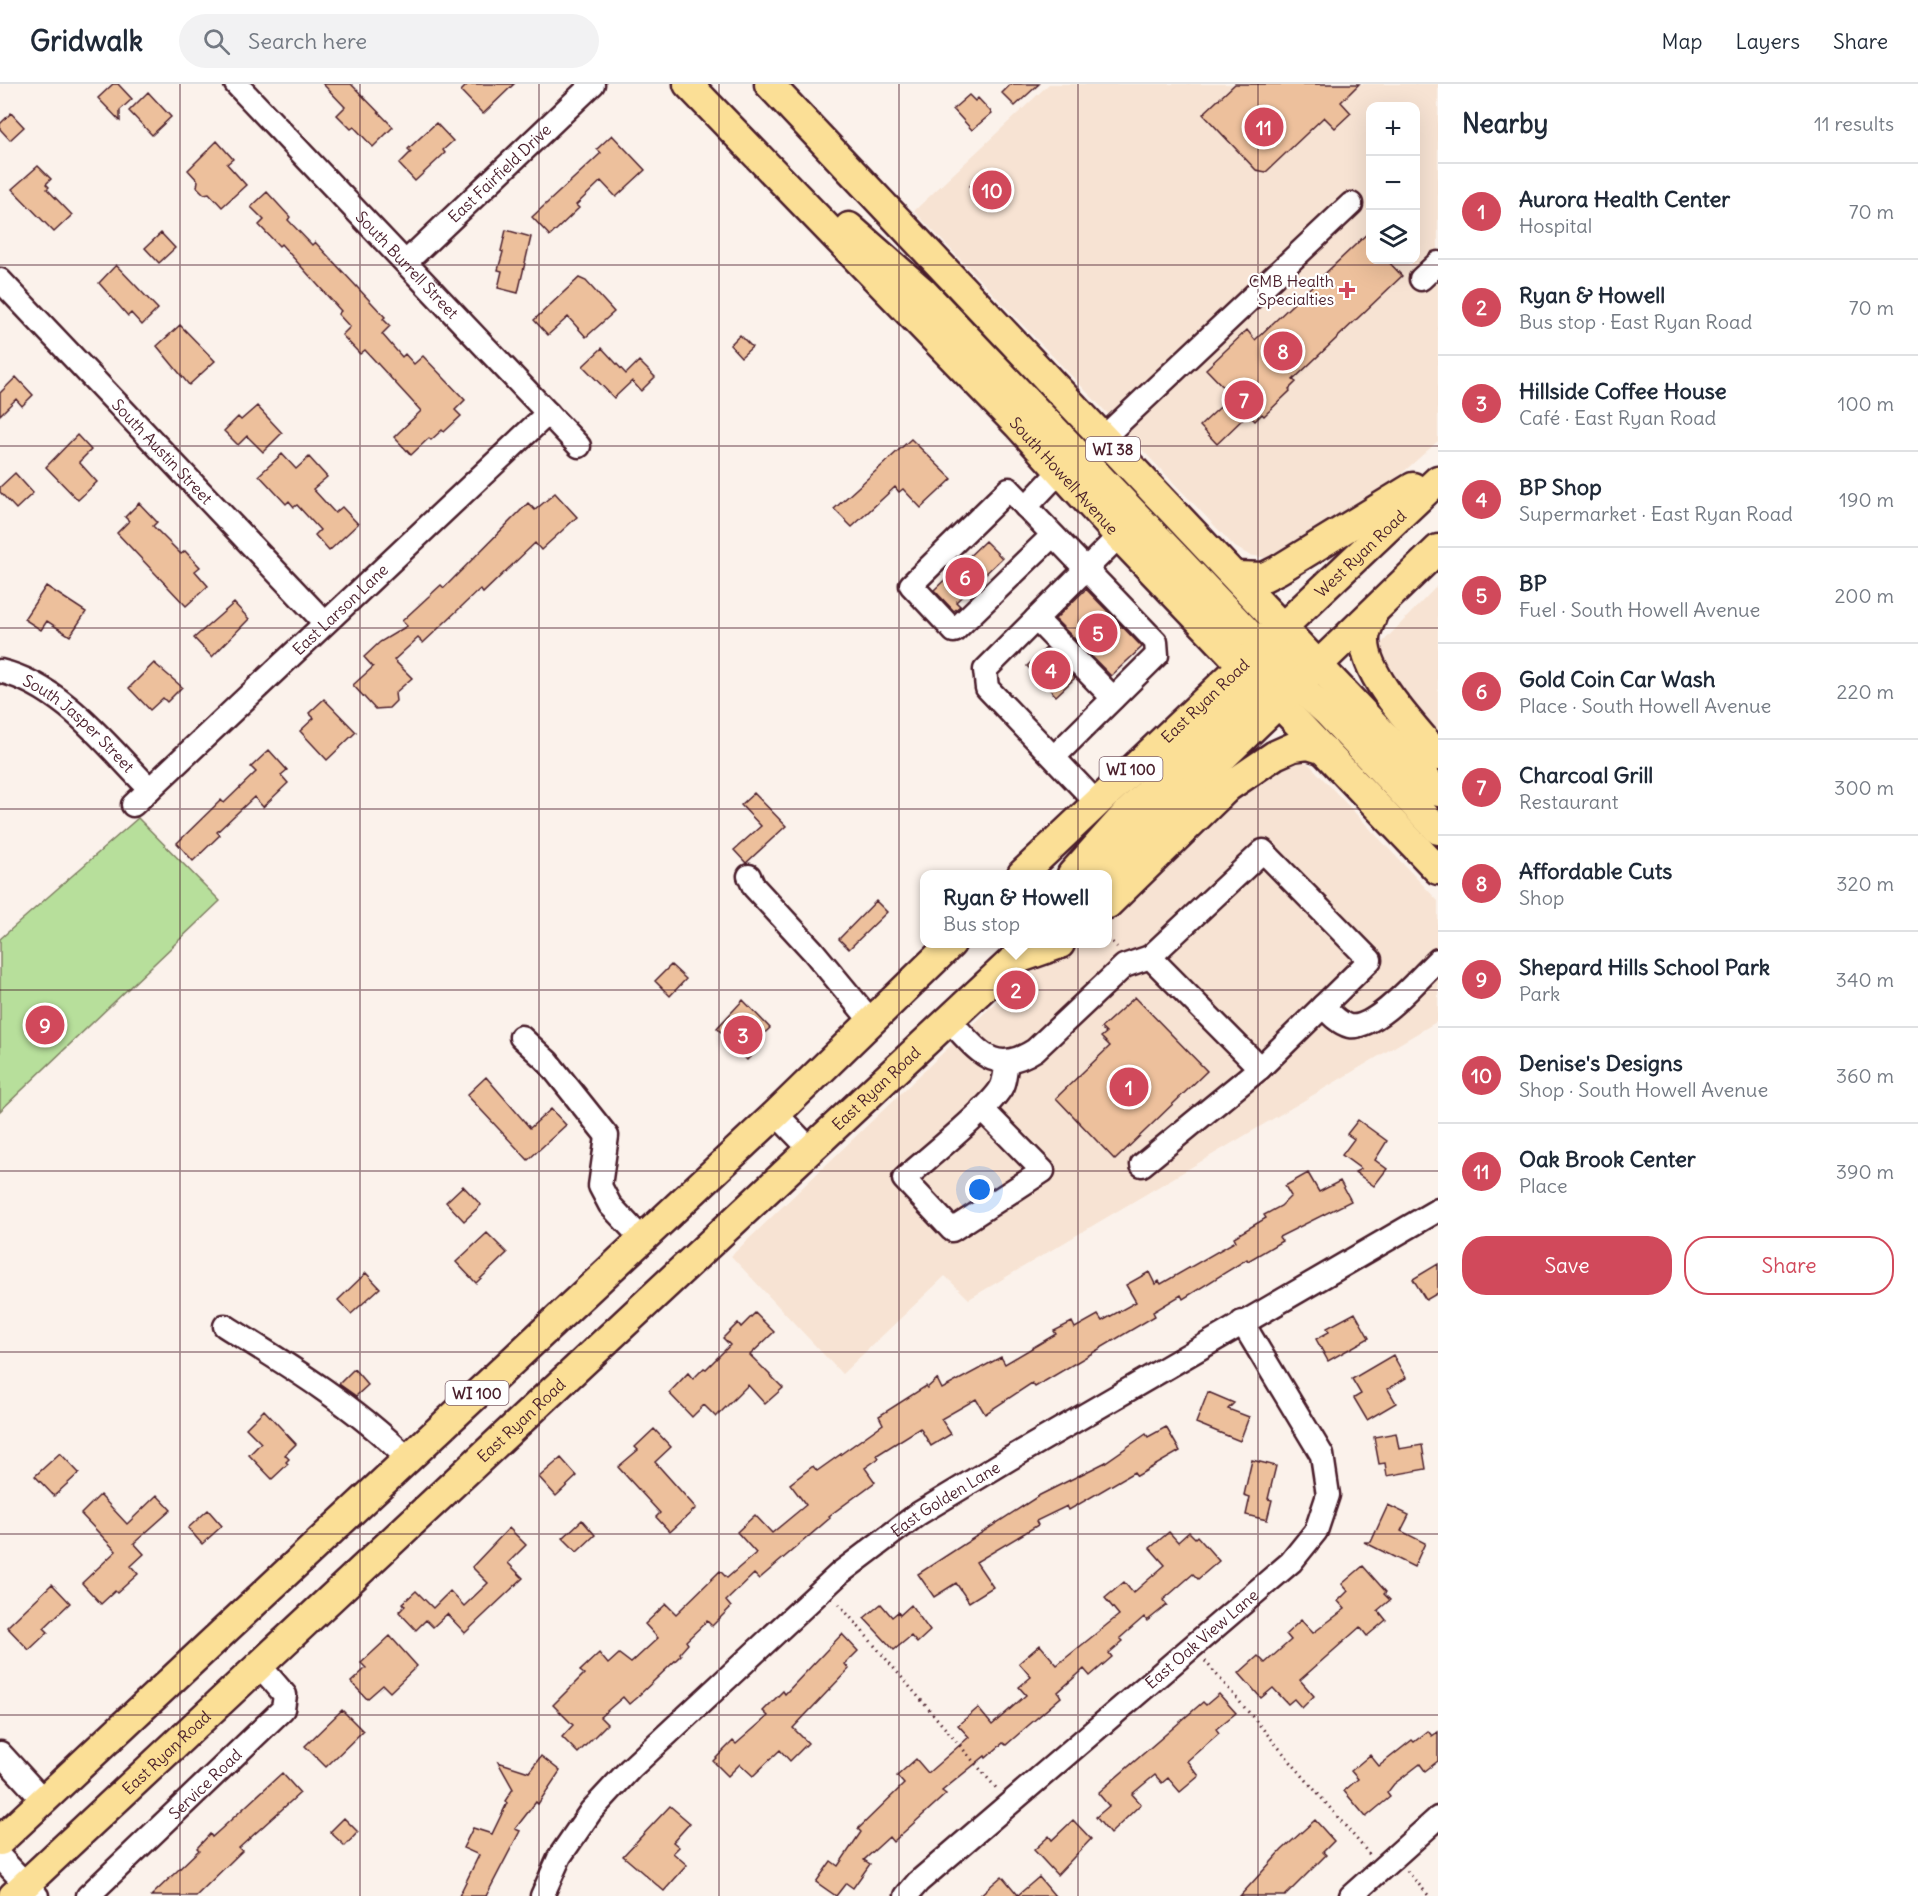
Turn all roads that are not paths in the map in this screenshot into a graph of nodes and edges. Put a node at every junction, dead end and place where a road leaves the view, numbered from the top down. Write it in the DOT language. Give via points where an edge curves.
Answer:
graph roads {
  1 [pos="236,84"];
  2 [pos="593,84"];
  3 [pos="687,84"];
  4 [pos="769,84"];
  5 [pos="740,138"];
  6 [pos="1351,204"];
  7 [pos="406,262"];
  8 [pos="1438,263"];
  9 [pos="1421,279"];
  10 [pos="0,280"];
  11 [pos="548,413"];
  12 [pos="1103,438"];
  13 [pos="579,446"];
  14 [pos="1060,471"];
  15 [pos="1438,471"];
  16 [pos="1438,480"];
  17 [pos="1026,507"];
  18 [pos="1053,535"];
  19 [pos="1119,536"];
  20 [pos="1438,549"];
  21 [pos="1086,569"];
  22 [pos="1236,576"];
  23 [pos="1373,613"];
  24 [pos="1036,619"];
  25 [pos="325,623"];
  26 [pos="1266,656"];
  27 [pos="1319,665"];
  28 [pos="0,671"];
  29 [pos="1289,694"];
  30 [pos="1113,698"];
  31 [pos="1324,750"];
  32 [pos="1438,756"];
  33 [pos="1054,757"];
  34 [pos="150,789"];
  35 [pos="1438,792"];
  36 [pos="1096,802"];
  37 [pos="133,805"];
  38 [pos="1438,830"];
  39 [pos="1026,870"];
  40 [pos="1076,870"];
  41 [pos="1106,870"];
  42 [pos="1438,870"];
  43 [pos="749,876"];
  44 [pos="1112,899"];
  45 [pos="947,948"];
  46 [pos="1018,950"];
  47 [pos="1150,957"];
  48 [pos="1438,960"];
  49 [pos="1323,1006"];
  50 [pos="949,1020"];
  51 [pos="871,1021"];
  52 [pos="521,1037"];
  53 [pos="1007,1063"];
  54 [pos="1260,1068"];
  55 [pos="982,1109"];
  56 [pos="776,1114"];
  57 [pos="810,1149"];
  58 [pos="1142,1165"];
  59 [pos="1438,1210"];
  60 [pos="642,1239"];
  61 [pos="1242,1322"];
  62 [pos="225,1326"];
  63 [pos="407,1458"];
  64 [pos="260,1666"];
  65 [pos="0,1753"];
  66 [pos="43,1800"];
  67 [pos="1438,1818"];
  68 [pos="0,1841"];
  69 [pos="0,1857"];
  70 [pos="25,1892"];
  71 [pos="88,1896"];
  72 [pos="542,1896"];
  73 [pos="906,1896"];
  74 [pos="1351,1896"];
  1 -- 7 [label="street, South Burrell Street"];
  2 -- 7 [label="street, East Fairfield Drive"];
  3 -- 5 [label="main road, South Howell Avenue / WI 38"];
  4 -- 12 [label="main road, South Howell Avenue / WI 38"];
  5 -- 14 [label="main road, South Howell Avenue / WI 38"];
  5 -- 26 [label="main road" via="923,292"];
  6 -- 12 [label="street"];
  7 -- 11 [label="street, South Burrell Street"];
  8 -- 9 [label="street"];
  10 -- 25 [label="street, South Austin Street"];
  11 -- 13 [label="street, South Burrell Street"];
  11 -- 25 [label="street, East Larson Lane"];
  12 -- 22 [label="main road, South Howell Avenue / WI 38"];
  14 -- 17 [label="street"];
  14 -- 19 [label="main road, South Howell Avenue / WI 38"];
  15 -- 22 [label="main road" via="1278,570 1264,577"];
  16 -- 26 [label="main road, West Ryan Road / WI 100"];
  17 -- 18 [label="street"];
  17 -- 18 [label="street" via="1009,489 911,585 954,631"];
  18 -- 21 [label="street"];
  19 -- 21 [label="street"];
  19 -- 26 [label="main road, South Howell Avenue / WI 38"];
  20 -- 23 [label="main road"];
  21 -- 24 [label="street"];
  21 -- 30 [label="street" via="1156,642 1157,655"];
  22 -- 26 [label="main road, South Howell Avenue / WI 38"];
  23 -- 27 [label="main road"];
  23 -- 32 [label="main road" via="1365,639 1370,664"];
  24 -- 30 [label="street"];
  24 -- 33 [label="street" via="985,670 987,688"];
  25 -- 34 [label="street, East Larson Lane"];
  26 -- 27 [label="main road, South Howell Avenue / WI 38"];
  26 -- 29 [label="main road, South Howell Avenue / WI 38"];
  26 -- 36 [label="main road, East Ryan Road / WI 100"];
  26 -- 40 [label="main road"];
  27 -- 29 [label="main road"];
  27 -- 35 [label="main road, South Howell Avenue / WI 38"];
  28 -- 34 [label="street, South Jasper Street" via="35,684 68,706"];
  29 -- 31 [label="main road, South Howell Avenue / WI 38"];
  29 -- 38 [label="main road"];
  29 -- 41 [label="main road"];
  30 -- 33 [label="street"];
  31 -- 42 [label="main road, South Howell Avenue / WI 38"];
  31 -- 44 [label="main road" via="1293,747 1228,787"];
  33 -- 36 [label="street"];
  34 -- 37 [label="street, East Larson Lane"];
  36 -- 39 [label="main road, East Ryan Road / WI 100"];
  43 -- 51 [label="street" via="754,887"];
  45 -- 51 [label="main road, WI 100"];
  46 -- 50 [label="main road, East Ryan Road / WI 100"];
  47 -- 49 [label="street" via="1263,851 1370,960"];
  47 -- 53 [label="street" via="1124,966 1035,1050"];
  47 -- 54 [label="street"];
  48 -- 49 [label="street" via="1377,1018 1363,1025 1340,1022"];
  49 -- 54 [label="street"];
  50 -- 53 [label="street" via="979,1051"];
  50 -- 57 [label="main road, East Ryan Road / WI 100"];
  51 -- 56 [label="main road, WI 100"];
  52 -- 60 [label="street" via="548,1062 607,1136 600,1186 609,1205"];
  53 -- 55 [label="street" via="1002,1087"];
  54 -- 58 [label="street"];
  55 -- 55 [label="street" via="904,1179 952,1230 1043,1171"];
  56 -- 57 [label="street"];
  56 -- 60 [label="main road, WI 100"];
  57 -- 64 [label="main road, East Ryan Road / WI 100"];
  59 -- 61 [label="street, East Golden Lane"];
  60 -- 63 [label="main road, WI 100"];
  61 -- 72 [label="street, East Golden Lane" via="918,1514 840,1573 606,1794 560,1856"];
  61 -- 73 [label="street, East Oak View Lane" via="1322,1455 1328,1495 1316,1531 1291,1562"];
  62 -- 63 [label="street" via="383,1435"];
  63 -- 66 [label="main road, WI 100"];
  64 -- 70 [label="main road, East Ryan Road / WI 100"];
  64 -- 71 [label="street, Service Road" via="285,1695 283,1709"];
  65 -- 66 [label="street"];
  66 -- 68 [label="main road, WI 100"];
  67 -- 74 [label="street"];
  69 -- 70 [label="street"];
}
